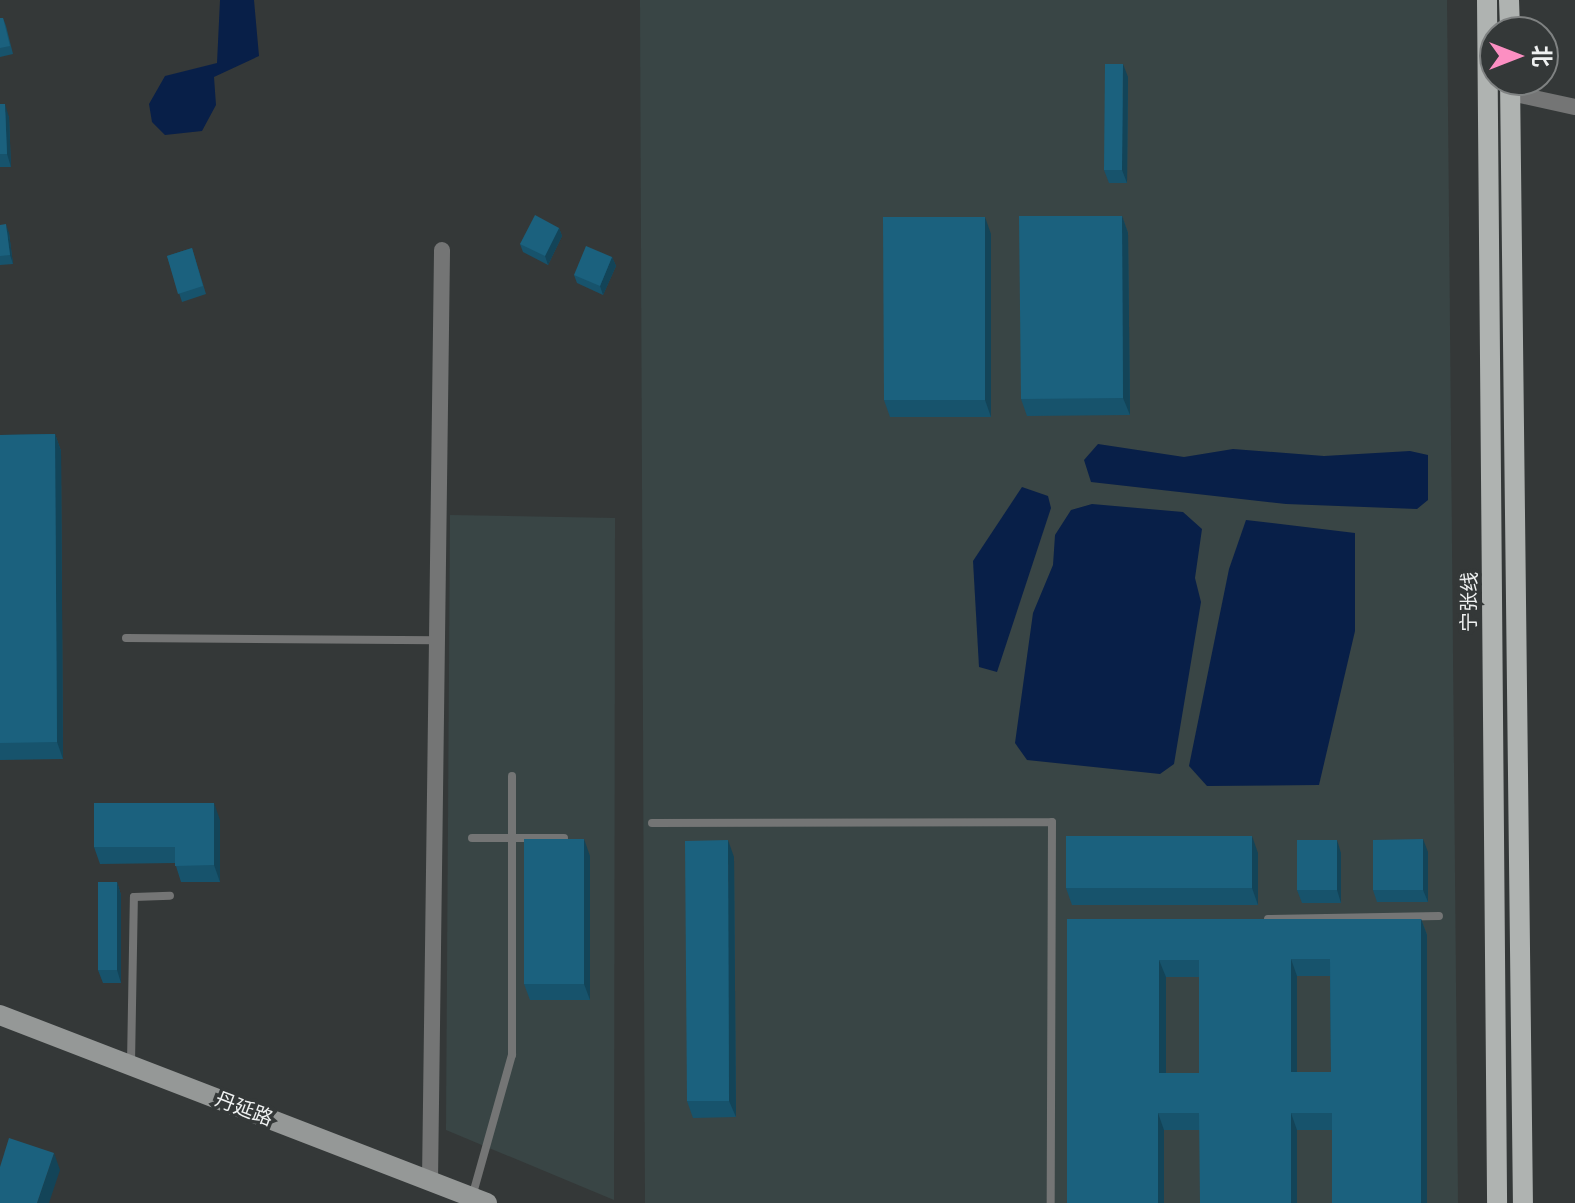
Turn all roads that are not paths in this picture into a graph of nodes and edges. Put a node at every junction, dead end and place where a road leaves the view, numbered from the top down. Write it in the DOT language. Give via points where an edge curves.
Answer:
graph roads {
  1 [pos="1487,0"];
  2 [pos="1510,96"];
  3 [pos="1541,96"];
  4 [pos="1575,107"];
  5 [pos="442,250"];
  6 [pos="126,638"];
  7 [pos="436,640"];
  8 [pos="512,776"];
  9 [pos="652,823"];
  10 [pos="472,838"];
  11 [pos="512,838"];
  12 [pos="564,838"];
  13 [pos="170,896"];
  14 [pos="1439,916"];
  15 [pos="1253,919"];
  16 [pos="1052,922"];
  17 [pos="1067,922"];
  18 [pos="0,1015"];
  19 [pos="131,1065"];
  20 [pos="430,1181"];
  21 [pos="480,1200"];
  22 [pos="1051,1203"];
  23 [pos="1497,1203"];
  24 [pos="1523,1203"];
  1 -- 23 [label="main road, 宁张线"];
  2 -- 24 [label="main road"];
  3 -- 4 [label="street"];
  5 -- 7 [label="street"];
  6 -- 7 [label="lane"];
  7 -- 20 [label="street"];
  8 -- 11 [label="lane"];
  9 -- 16 [label="lane" via="1052,822"];
  10 -- 11 [label="lane"];
  11 -- 12 [label="lane"];
  11 -- 21 [label="lane" via="512,1055"];
  13 -- 19 [label="lane" via="134,897"];
  14 -- 15 [label="lane"];
  16 -- 17 [label="lane"];
  16 -- 22 [label="lane"];
  18 -- 19 [label="main road, 丹延路"];
  19 -- 20 [label="main road, 丹延路"];
  20 -- 21 [label="main road, 丹延路"];
}
